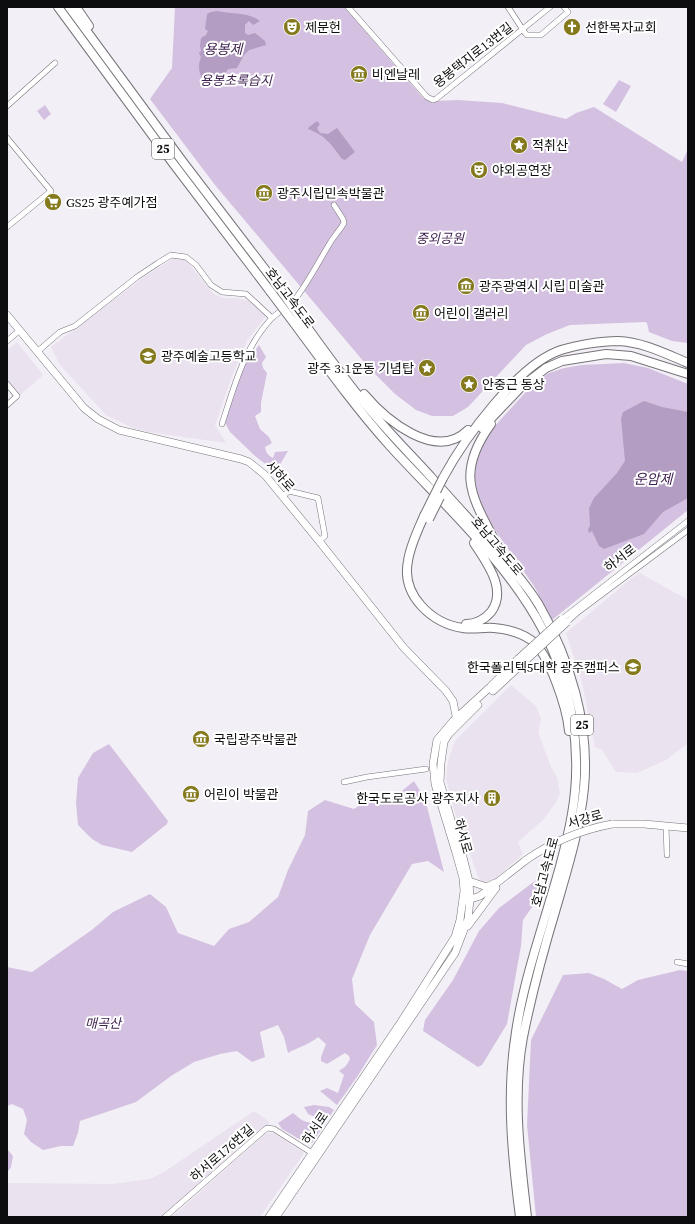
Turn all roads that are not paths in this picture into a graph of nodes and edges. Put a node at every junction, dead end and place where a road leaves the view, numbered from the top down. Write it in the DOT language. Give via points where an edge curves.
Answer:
graph roads {
  1 [pos="58,7"];
  2 [pos="68,7"];
  3 [pos="76,7"];
  4 [pos="348,7"];
  5 [pos="508,7"];
  6 [pos="550,7"];
  7 [pos="564,7"];
  8 [pos="522,30"];
  9 [pos="56,63"];
  10 [pos="113,66"];
  11 [pos="7,106"];
  12 [pos="7,138"];
  13 [pos="334,205"];
  14 [pos="7,228"];
  15 [pos="7,315"];
  16 [pos="272,318"];
  17 [pos="298,321"];
  18 [pos="20,330"];
  19 [pos="7,341"];
  20 [pos="37,352"];
  21 [pos="688,363"];
  22 [pos="335,365"];
  23 [pos="688,374"];
  24 [pos="7,384"];
  25 [pos="7,405"];
  26 [pos="504,405"];
  27 [pos="493,406"];
  28 [pos="222,424"];
  29 [pos="445,480"];
  30 [pos="282,497"];
  31 [pos="426,518"];
  32 [pos="688,521"];
  33 [pos="465,526"];
  34 [pos="688,530"];
  35 [pos="319,541"];
  36 [pos="504,559"];
  37 [pos="565,620"];
  38 [pos="457,721"];
  39 [pos="426,769"];
  40 [pos="344,782"];
  41 [pos="575,790"];
  42 [pos="666,826"];
  43 [pos="688,828"];
  44 [pos="667,855"];
  45 [pos="502,880"];
  46 [pos="469,881"];
  47 [pos="466,901"];
  48 [pos="464,932"];
  49 [pos="677,962"];
  50 [pos="688,964"];
  51 [pos="315,1155"];
  52 [pos="165,1217"];
  53 [pos="269,1217"];
  54 [pos="276,1217"];
  55 [pos="520,1217"];
  56 [pos="528,1217"];
  1 -- 17 [label="highway, 호남고속도로 / 25, bridge" via="270,291"];
  2 -- 10 [label="highway, 호남고속도로 / 25"];
  3 -- 10 [label="highway"];
  4 -- 8 [label="street, 용봉택지로13번길" via="433,100"];
  5 -- 8 [label="street"];
  6 -- 8 [label="street, 용봉택지로13번길"];
  7 -- 8 [label="street" via="568,12 541,35 527,35"];
  9 -- 11 [label="street"];
  10 -- 17 [label="highway, 호남고속도로 / 25, bridge" via="277,285"];
  12 -- 14 [label="street" via="51,191"];
  13 -- 16 [label="street" via="344,223 340,231 331,241 298,296"];
  15 -- 18 [label="main road, 서하로"];
  16 -- 20 [label="street" via="246,294 222,292 211,285 196,265 186,257 172,255 137,277 75,326 60,332"];
  16 -- 28 [label="street" via="239,370"];
  17 -- 22 [label="highway, 호남고속도로 / 25"];
  17 -- 33 [label="highway, 호남고속도로 / 25" via="361,412"];
  18 -- 19 [label="street"];
  18 -- 20 [label="main road, 서하로"];
  20 -- 30 [label="main road, 서하로" via="84,408 98,419 119,430 241,459 265,475"];
  21 -- 27 [label="highway" via="656,349 618,341 561,350 525,373"];
  22 -- 27 [label="highway" via="349,376 387,418 434,442 449,442 462,436"];
  22 -- 36 [label="highway, 호남고속도로 / 25" via="372,412"];
  23 -- 26 [label="highway" via="631,356 606,354 562,361 546,368 521,387"];
  24 -- 25 [label="street" via="17,396"];
  26 -- 29 [label="highway" via="470,442"];
  26 -- 36 [label="highway" via="472,456 470,485 475,503"];
  27 -- 29 [label="highway" via="466,439 455,456"];
  29 -- 31 [label="highway, bridge"];
  30 -- 35 [label="main road, 서하로"];
  30 -- 35 [label="street" via="289,491 318,498 325,536"];
  31 -- 33 [label="highway" via="412,565 416,590 422,601 437,615 452,622 468,624 481,621 488,615 495,602 497,586"];
  31 -- 41 [label="highway" via="407,562 407,574 415,596 438,621 465,628 506,630 531,640 544,654 569,726"];
  32 -- 37 [label="street, 하서로" via="576,607"];
  33 -- 41 [label="highway, 호남고속도로 / 25" via="502,568 527,602 554,653 564,680 577,746"];
  34 -- 37 [label="street, 하서로"];
  35 -- 38 [label="main road, 서하로" via="404,648 446,691 453,701"];
  36 -- 56 [label="highway, 호남고속도로 / 25" via="538,603 564,656 574,687 585,746 584,787 579,822 523,1038 518,1118"];
  37 -- 38 [label="main road, 하서로, bridge" via="490,687"];
  38 -- 46 [label="main road, 하서로" via="444,742 440,782"];
  38 -- 47 [label="main road, 하서로" via="438,740 433,764 435,784 463,878"];
  39 -- 40 [label="street"];
  41 -- 55 [label="highway, 호남고속도로 / 25" via="558,874 525,989 516,1033 510,1124"];
  42 -- 43 [label="main road, 서강로"];
  42 -- 44 [label="street"];
  42 -- 45 [label="main road, 서강로, bridge" via="612,824 572,834 526,860"];
  45 -- 46 [label="main road" via="487,886"];
  45 -- 47 [label="main road, 서강로" via="480,896"];
  45 -- 48 [label="main road, 서강로"];
  46 -- 47 [label="main road, 하서로"];
  47 -- 48 [label="main road, 하서로" via="468,919"];
  47 -- 51 [label="main road, 하서로" via="455,937 447,951"];
  48 -- 51 [label="main road, 하서로" via="455,953"];
  49 -- 50 [label="street"];
  51 -- 52 [label="street, 하서로176번길" via="274,1129 268,1128"];
  51 -- 53 [label="main road, 하서로"];
  51 -- 54 [label="main road, 하서로"];
}
